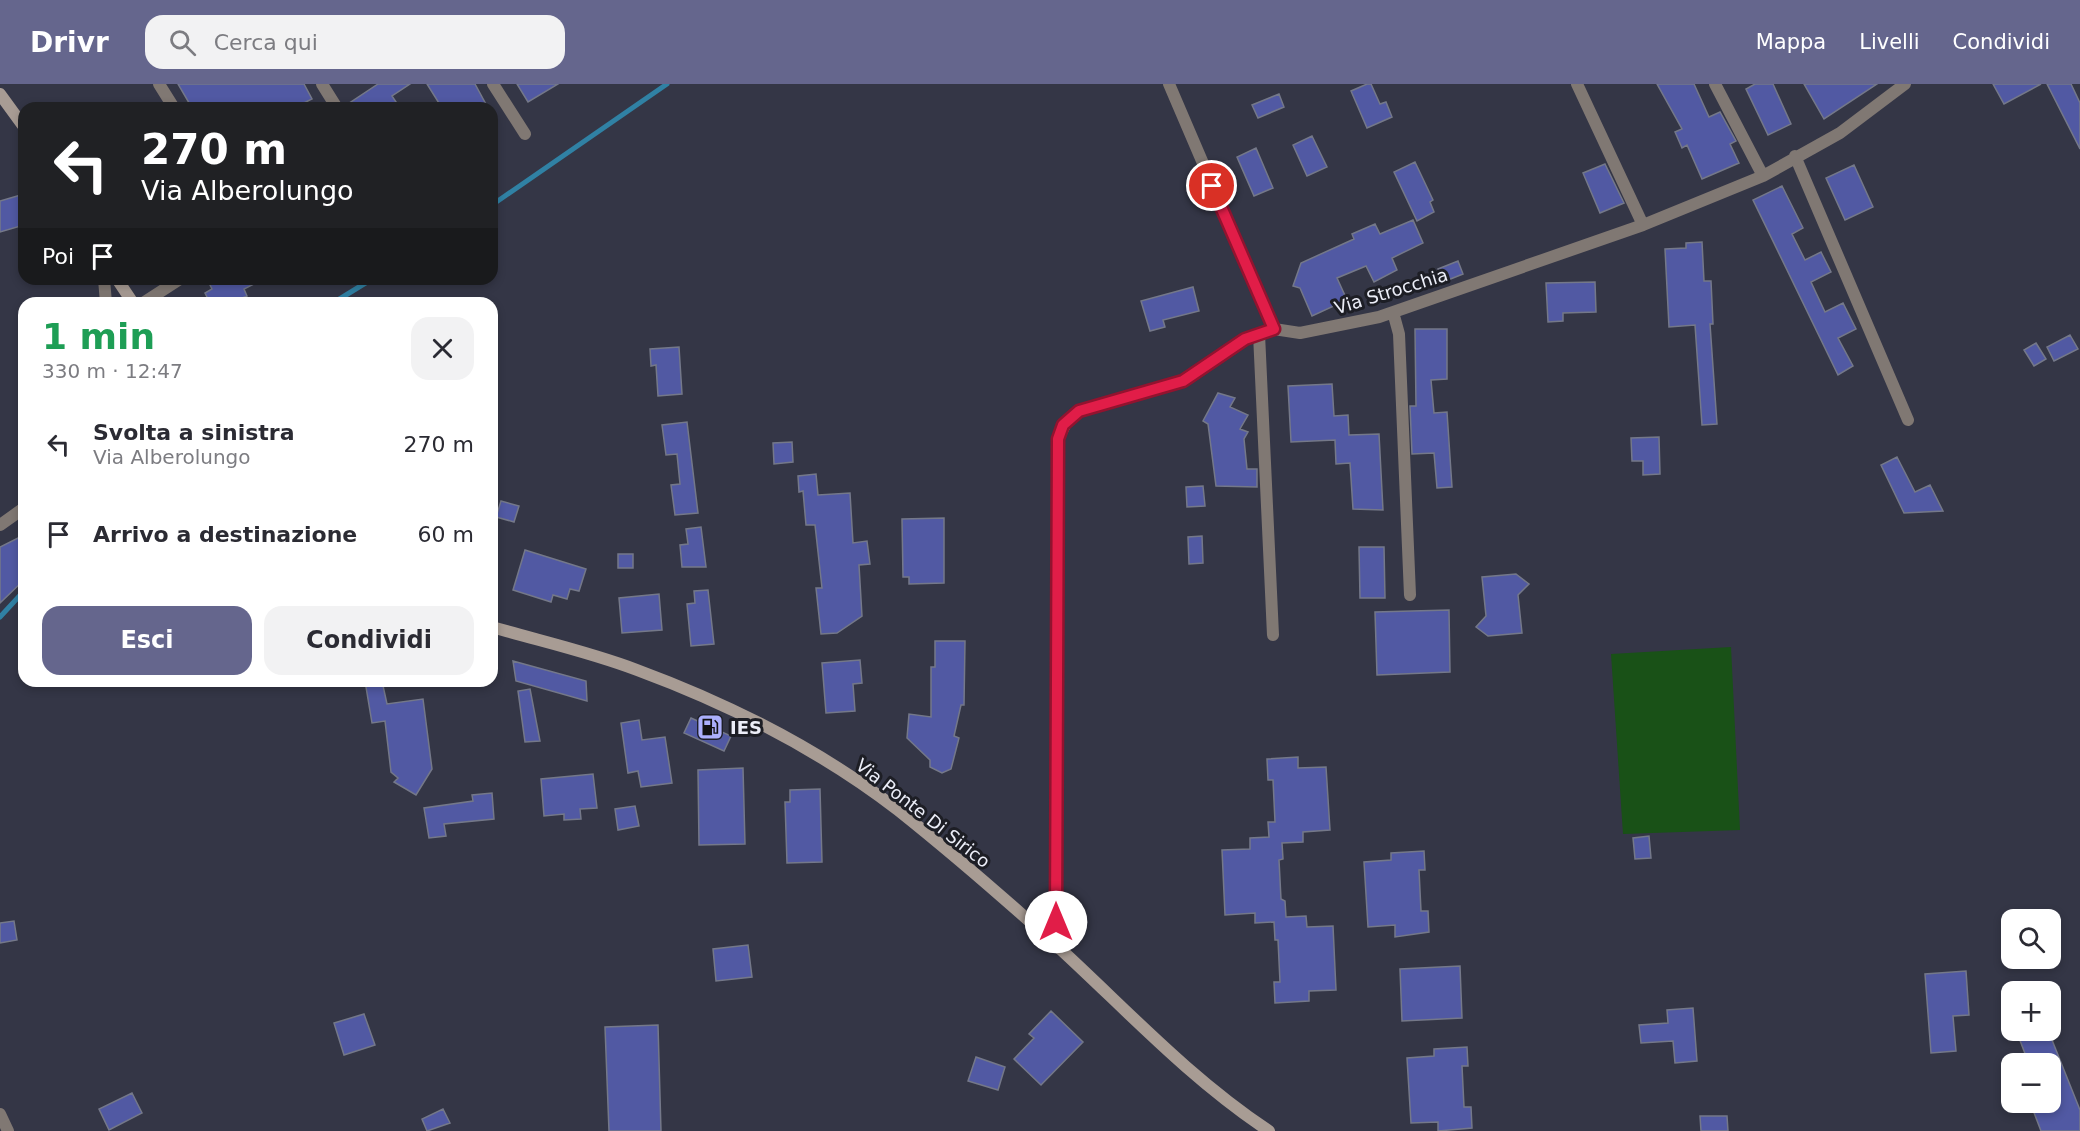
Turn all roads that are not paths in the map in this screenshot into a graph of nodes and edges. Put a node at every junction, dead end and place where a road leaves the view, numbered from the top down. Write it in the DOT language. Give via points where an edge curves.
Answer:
graph roads {
  1 [pos="159,84"];
  2 [pos="322,84"];
  3 [pos="493,84"];
  4 [pos="1168,84"];
  5 [pos="1577,84"];
  6 [pos="1715,84"];
  7 [pos="1905,84"];
  8 [pos="0,94"];
  9 [pos="170,102"];
  10 [pos="333,102"];
  11 [pos="18,120"];
  12 [pos="525,134"];
  13 [pos="1795,156"];
  14 [pos="1762,176"];
  15 [pos="1643,225"];
  16 [pos="171,285"];
  17 [pos="152,297"];
  18 [pos="1393,312"];
  19 [pos="1274,329"];
  20 [pos="1258,334"];
  21 [pos="1908,420"];
  22 [pos="18,512"];
  23 [pos="0,525"];
  24 [pos="1410,595"];
  25 [pos="498,629"];
  26 [pos="1273,635"];
  27 [pos="1056,945"];
  28 [pos="0,1114"];
  29 [pos="8,1131"];
  30 [pos="1269,1131"];
  1 -- 9 [label="street"];
  2 -- 10 [label="street"];
  3 -- 12 [label="street"];
  4 -- 19 [label="street"];
  5 -- 15 [label="street"];
  6 -- 14 [label="street"];
  7 -- 13 [label="street, Via Strocchia" via="1840,132"];
  8 -- 11 [label="street"];
  13 -- 14 [label="street, Via Strocchia"];
  13 -- 21 [label="street"];
  14 -- 15 [label="street, Via Strocchia"];
  15 -- 18 [label="street, Via Strocchia"];
  16 -- 17 [label="street"];
  18 -- 19 [label="street, Via Strocchia" via="1300,333"];
  18 -- 24 [label="street" via="1399,334"];
  19 -- 20 [label="street, Via Strocchia"];
  20 -- 26 [label="street"];
  20 -- 27 [label="street, Via Strocchia" via="1183,381 1079,411 1060,432"];
  22 -- 23 [label="street"];
  25 -- 27 [label="street, Via Ponte Di Sirico" via="636,669 756,721 840,770 897,810"];
  27 -- 30 [label="street, Via Ponte Di Sirico" via="1177,1062"];
  28 -- 29 [label="street"];
}
